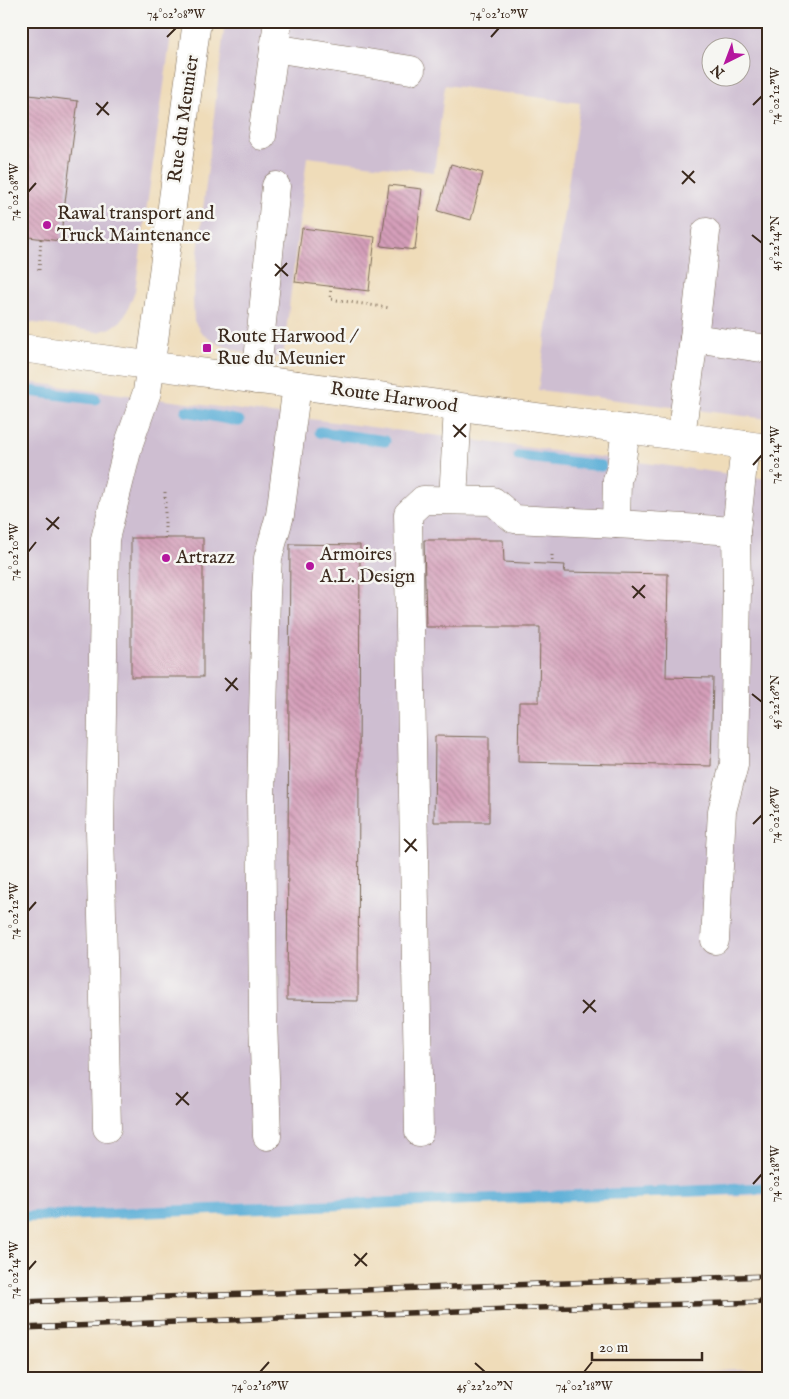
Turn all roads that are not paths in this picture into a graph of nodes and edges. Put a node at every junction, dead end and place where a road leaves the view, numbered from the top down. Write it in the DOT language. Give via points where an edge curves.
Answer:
graph roads {
  1 [pos="197,21"];
  2 [pos="278,21"];
  3 [pos="274,48"];
  4 [pos="411,70"];
  5 [pos="262,136"];
  6 [pos="276,186"];
  7 [pos="706,232"];
  8 [pos="694,338"];
  9 [pos="21,348"];
  10 [pos="768,349"];
  11 [pos="151,366"];
  12 [pos="256,380"];
  13 [pos="297,385"];
  14 [pos="458,407"];
  15 [pos="626,429"];
  16 [pos="681,436"];
  17 [pos="756,446"];
  18 [pos="452,500"];
  19 [pos="616,524"];
  20 [pos="736,531"];
  21 [pos="715,940"];
  22 [pos="106,1128"];
  23 [pos="419,1132"];
  24 [pos="267,1136"];
  1 -- 11 [label="main road, Rue du Meunier"];
  2 -- 3 [label="main road"];
  3 -- 4 [label="main road"];
  3 -- 5 [label="main road"];
  6 -- 12 [label="main road"];
  7 -- 8 [label="main road"];
  8 -- 10 [label="main road"];
  8 -- 16 [label="main road"];
  9 -- 11 [label="main road, Route Harwood"];
  11 -- 12 [label="main road, Route Harwood"];
  11 -- 22 [label="main road, Rue du Meunier" via="147,392 129,443 105,539 100,830"];
  12 -- 13 [label="main road, Route Harwood"];
  13 -- 14 [label="main road, Route Harwood"];
  13 -- 24 [label="main road" via="280,515 268,558 266,594 261,796"];
  14 -- 15 [label="main road, Route Harwood"];
  14 -- 18 [label="main road"];
  15 -- 16 [label="main road, Route Harwood"];
  15 -- 19 [label="main road" via="617,480"];
  16 -- 17 [label="main road, Route Harwood"];
  17 -- 20 [label="main road"];
  18 -- 19 [label="main road" via="493,501 514,519"];
  18 -- 23 [label="main road" via="423,500 408,514"];
  19 -- 20 [label="main road"];
  20 -- 21 [label="main road" via="734,765 722,811"];
}
